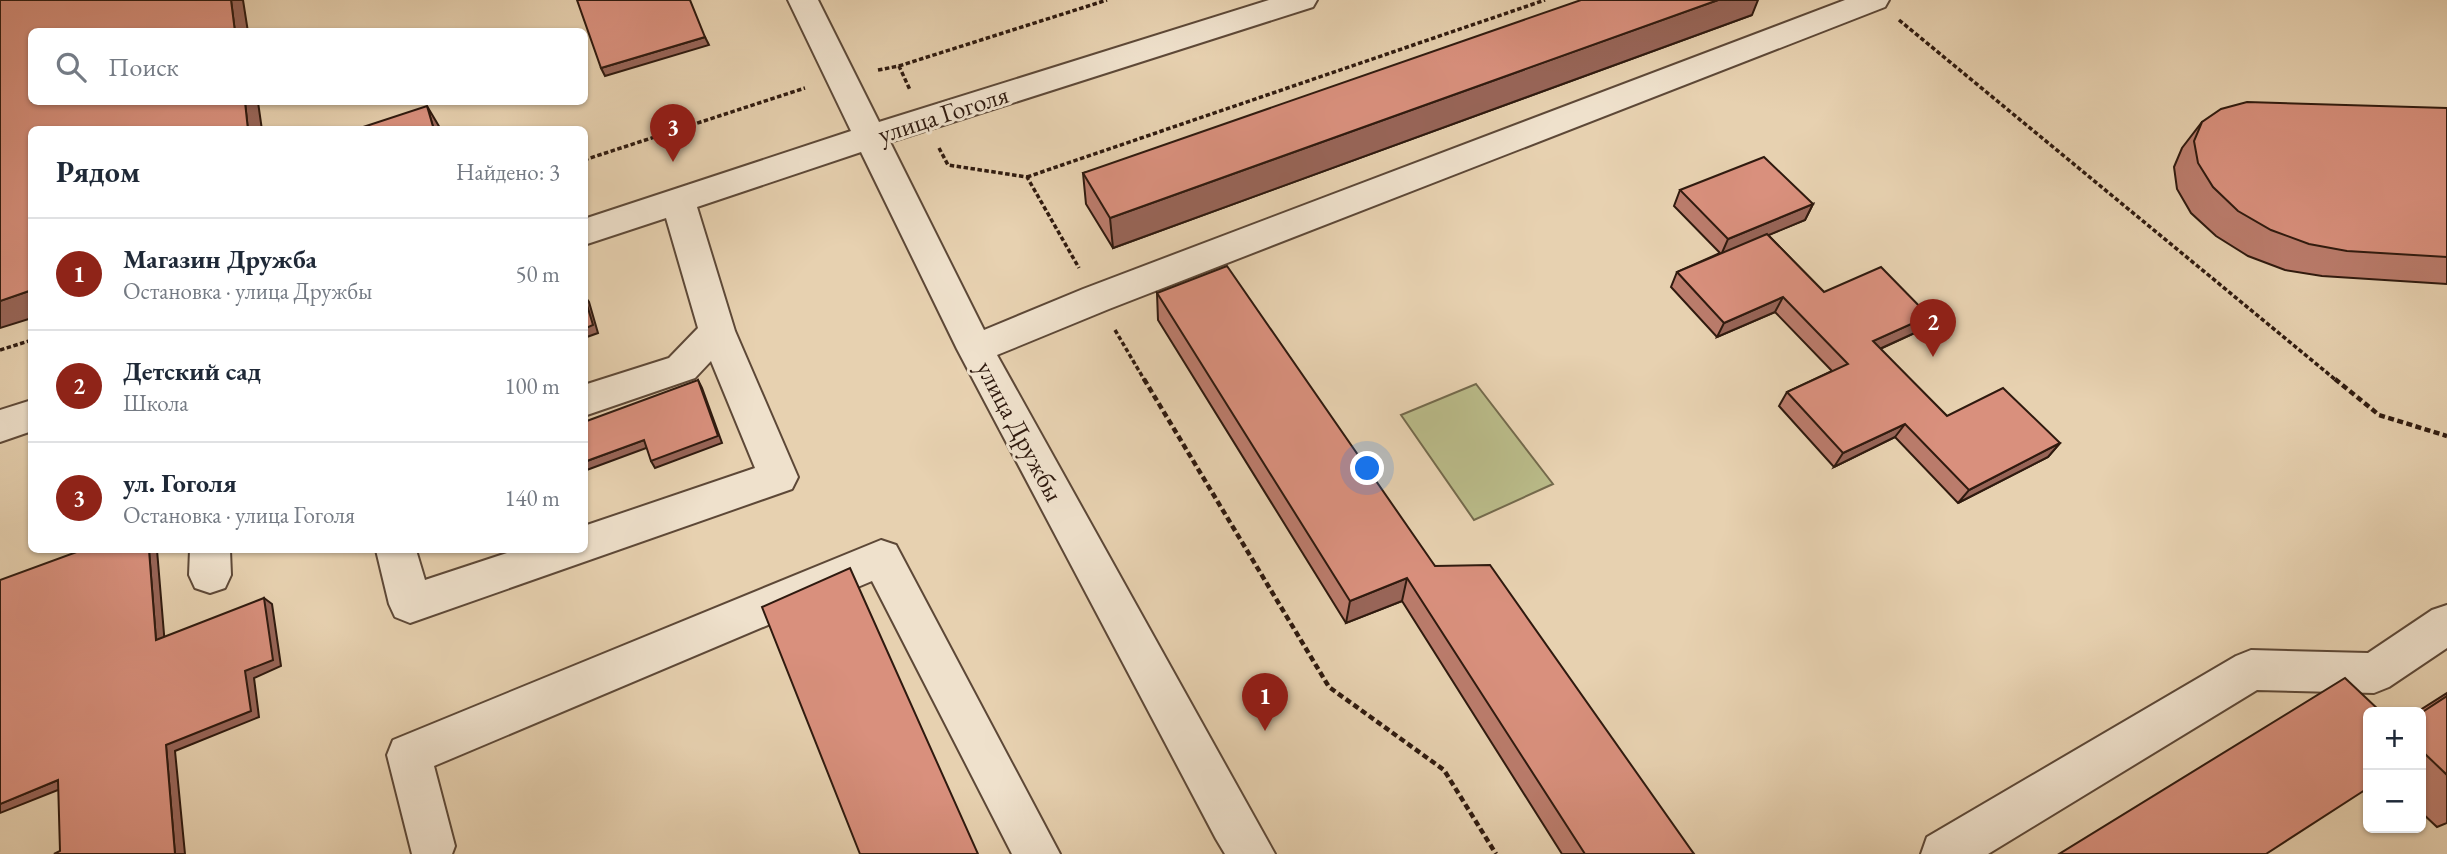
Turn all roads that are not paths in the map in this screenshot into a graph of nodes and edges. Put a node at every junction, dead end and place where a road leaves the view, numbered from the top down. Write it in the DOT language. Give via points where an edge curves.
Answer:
graph roads {
  1 [pos="803,0"];
  2 [pos="1302,0"];
  3 [pos="1885,9"];
  4 [pos="1810,10"];
  5 [pos="872,136"];
  6 [pos="678,201"];
  7 [pos="588,231"];
  8 [pos="717,331"];
  9 [pos="975,349"];
  10 [pos="588,400"];
  11 [pos="28,416"];
  12 [pos="0,426"];
  13 [pos="588,543"];
  14 [pos="397,553"];
  15 [pos="559,553"];
  16 [pos="2447,624"];
  17 [pos="432,846"];
  18 [pos="1037,854"];
  19 [pos="1252,854"];
  20 [pos="1944,854"];
  1 -- 5 [label="street, улица Дружбы"];
  2 -- 5 [label="street, улица Гоголя"];
  3 -- 4 [label="street"];
  4 -- 9 [label="street"];
  5 -- 6 [label="street, улица Гоголя"];
  5 -- 9 [label="street, улица Дружбы"];
  6 -- 7 [label="street, улица Гоголя"];
  6 -- 8 [label="street"];
  8 -- 10 [label="street" via="682,368"];
  8 -- 13 [label="street" via="778,477"];
  9 -- 19 [label="street, улица Дружбы" via="1231,823"];
  11 -- 12 [label="street"];
  14 -- 15 [label="street" via="411,604"];
  16 -- 20 [label="street" via="2374,673 2251,670"];
  17 -- 18 [label="street" via="409,755 881,558"];
}
